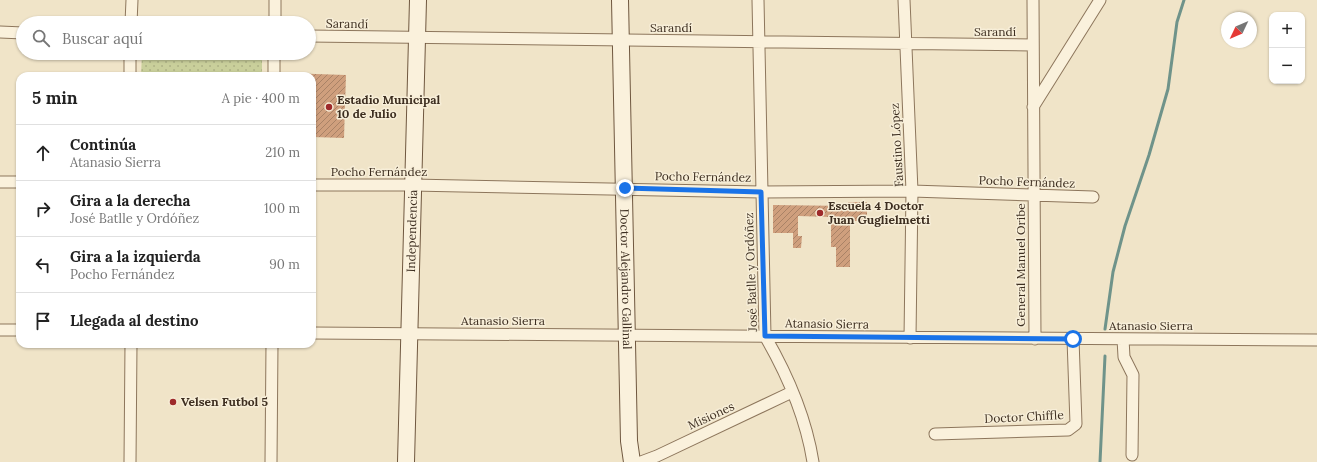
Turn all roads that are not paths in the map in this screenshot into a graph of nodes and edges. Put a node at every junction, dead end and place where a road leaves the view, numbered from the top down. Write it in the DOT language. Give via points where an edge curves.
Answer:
graph roads {
  1 [pos="132,0"];
  2 [pos="275,0"];
  3 [pos="418,0"];
  4 [pos="620,0"];
  5 [pos="758,0"];
  6 [pos="904,0"];
  7 [pos="1033,0"];
  8 [pos="1100,0"];
  9 [pos="131,16"];
  10 [pos="275,16"];
  11 [pos="0,32"];
  12 [pos="16,33"];
  13 [pos="316,36"];
  14 [pos="417,38"];
  15 [pos="621,40"];
  16 [pos="759,41"];
  17 [pos="905,44"];
  18 [pos="1032,45"];
  19 [pos="130,60"];
  20 [pos="274,60"];
  21 [pos="130,72"];
  22 [pos="274,72"];
  23 [pos="1033,107"];
  24 [pos="0,182"];
  25 [pos="16,182"];
  26 [pos="412,185"];
  27 [pos="316,186"];
  28 [pos="625,188"];
  29 [pos="912,191"];
  30 [pos="761,192"];
  31 [pos="1034,195"];
  32 [pos="1093,197"];
  33 [pos="0,330"];
  34 [pos="16,330"];
  35 [pos="316,333"];
  36 [pos="409,334"];
  37 [pos="628,335"];
  38 [pos="765,336"];
  39 [pos="910,338"];
  40 [pos="1034,339"];
  41 [pos="1073,339"];
  42 [pos="1123,339"];
  43 [pos="1317,340"];
  44 [pos="131,348"];
  45 [pos="272,348"];
  46 [pos="792,392"];
  47 [pos="935,434"];
  48 [pos="1132,455"];
  49 [pos="130,462"];
  50 [pos="271,462"];
  51 [pos="406,462"];
  52 [pos="632,462"];
  53 [pos="641,462"];
  54 [pos="813,462"];
  1 -- 9 [label="street"];
  2 -- 10 [label="street"];
  3 -- 14 [label="street, Independencia"];
  4 -- 15 [label="street, Doctor Alejandro Gallinal"];
  5 -- 16 [label="street, José Batlle y Ordóñez"];
  6 -- 17 [label="street, Faustino López"];
  7 -- 18 [label="street, General Manuel Oribe"];
  8 -- 23 [label="street"];
  11 -- 12 [label="street"];
  13 -- 14 [label="street, Sarandí"];
  14 -- 15 [label="street, Sarandí"];
  14 -- 26 [label="street, Independencia"];
  15 -- 16 [label="street, Sarandí"];
  15 -- 28 [label="street, Doctor Alejandro Gallinal"];
  16 -- 17 [label="street, Sarandí"];
  16 -- 30 [label="street, José Batlle y Ordóñez"];
  17 -- 18 [label="street, Sarandí"];
  17 -- 29 [label="street, Faustino López"];
  18 -- 23 [label="street, General Manuel Oribe"];
  19 -- 21 [label="street"];
  20 -- 22 [label="street"];
  23 -- 31 [label="street, General Manuel Oribe"];
  24 -- 25 [label="street"];
  26 -- 27 [label="street, Pocho Fernández"];
  26 -- 28 [label="street, Pocho Fernández"];
  26 -- 36 [label="street, Independencia"];
  28 -- 30 [label="street, Pocho Fernández"];
  28 -- 37 [label="street, Doctor Alejandro Gallinal"];
  29 -- 30 [label="street, Pocho Fernández"];
  29 -- 31 [label="street, Pocho Fernández"];
  29 -- 39 [label="street, Faustino López"];
  30 -- 38 [label="street, José Batlle y Ordóñez"];
  31 -- 32 [label="street, Pocho Fernández"];
  31 -- 40 [label="street, General Manuel Oribe"];
  33 -- 34 [label="street"];
  35 -- 36 [label="street, Atanasio Sierra"];
  36 -- 37 [label="street, Atanasio Sierra"];
  36 -- 51 [label="street, Independencia"];
  37 -- 38 [label="street, Atanasio Sierra"];
  37 -- 52 [label="street, Doctor Alejandro Gallinal" via="629,441"];
  38 -- 39 [label="street, Atanasio Sierra"];
  38 -- 46 [label="street, José Batlle y Ordóñez"];
  39 -- 40 [label="street, Atanasio Sierra"];
  40 -- 41 [label="street, Atanasio Sierra"];
  41 -- 42 [label="street, Atanasio Sierra"];
  41 -- 47 [label="street, Doctor Chiffle" via="1076,424 1068,430"];
  42 -- 43 [label="street, Atanasio Sierra"];
  42 -- 48 [label="street" via="1124,357 1133,375"];
  44 -- 49 [label="street"];
  45 -- 50 [label="street"];
  46 -- 53 [label="street, Misiones"];
  46 -- 54 [label="street, José Batlle y Ordóñez" via="807,432"];
}
